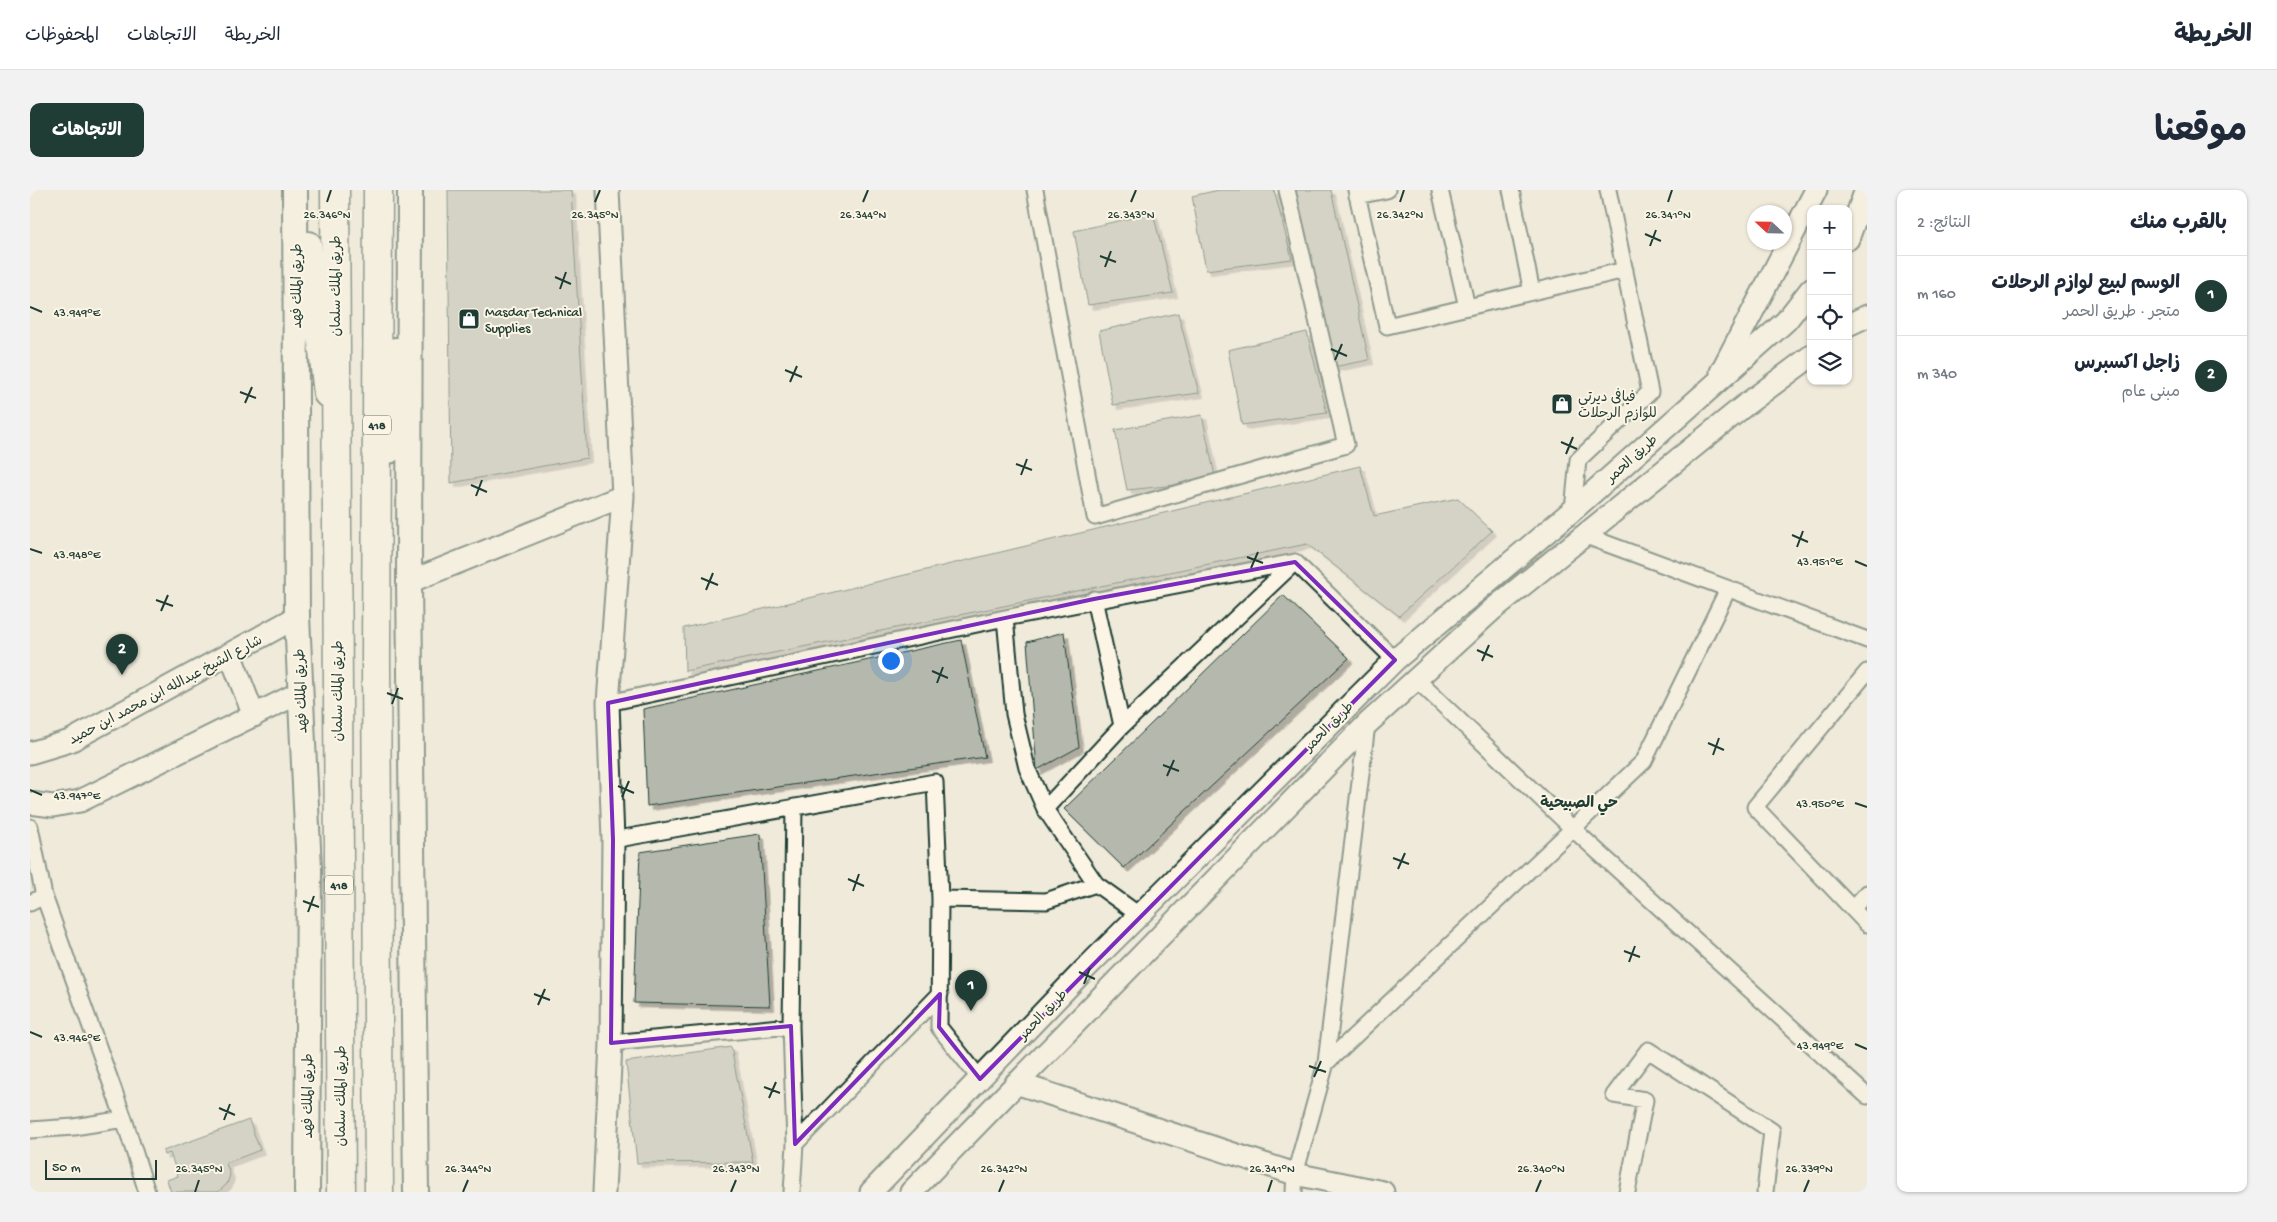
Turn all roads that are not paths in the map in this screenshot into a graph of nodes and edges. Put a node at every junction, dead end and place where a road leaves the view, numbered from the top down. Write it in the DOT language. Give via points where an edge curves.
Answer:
graph roads {
  1 [pos="295,190"];
  2 [pos="302,190"];
  3 [pos="335,190"];
  4 [pos="378,190"];
  5 [pos="405,190"];
  6 [pos="410,190"];
  7 [pos="608,190"];
  8 [pos="1035,190"];
  9 [pos="1286,190"];
  10 [pos="1387,190"];
  11 [pos="1440,190"];
  12 [pos="1511,190"];
  13 [pos="1608,190"];
  14 [pos="1816,190"];
  15 [pos="1356,193"];
  16 [pos="1865,193"];
  17 [pos="1867,217"];
  18 [pos="1852,228"];
  19 [pos="1624,270"];
  20 [pos="1532,292"];
  21 [pos="1807,294"];
  22 [pos="1467,307"];
  23 [pos="1867,316"];
  24 [pos="1852,323"];
  25 [pos="1807,359"];
  26 [pos="1715,384"];
  27 [pos="336,481"];
  28 [pos="623,496"];
  29 [pos="1573,510"];
  30 [pos="1586,536"];
  31 [pos="1295,562"];
  32 [pos="410,582"];
  33 [pos="1728,589"];
  34 [pos="1094,599"];
  35 [pos="297,617"];
  36 [pos="1005,618"];
  37 [pos="1867,640"];
  38 [pos="230,654"];
  39 [pos="376,660"];
  40 [pos="1395,660"];
  41 [pos="1867,672"];
  42 [pos="1416,679"];
  43 [pos="299,694"];
  44 [pos="608,703"];
  45 [pos="254,716"];
  46 [pos="1366,724"];
  47 [pos="1122,726"];
  48 [pos="30,753"];
  49 [pos="30,803"];
  50 [pos="794,807"];
  51 [pos="1045,809"];
  52 [pos="30,827"];
  53 [pos="1573,829"];
  54 [pos="612,840"];
  55 [pos="1096,884"];
  56 [pos="1867,893"];
  57 [pos="37,899"];
  58 [pos="940,899"];
  59 [pos="1853,908"];
  60 [pos="1139,915"];
  61 [pos="1867,924"];
  62 [pos="940,994"];
  63 [pos="791,1026"];
  64 [pos="611,1043"];
  65 [pos="1326,1063"];
  66 [pos="980,1079"];
  67 [pos="1016,1083"];
  68 [pos="1867,1096"];
  69 [pos="124,1119"];
  70 [pos="30,1130"];
  71 [pos="794,1144"];
  72 [pos="1294,1183"];
  73 [pos="147,1192"];
  74 [pos="307,1192"];
  75 [pos="341,1192"];
  76 [pos="379,1192"];
  77 [pos="416,1192"];
  78 [pos="604,1192"];
  79 [pos="792,1192"];
  80 [pos="871,1192"];
  81 [pos="911,1192"];
  82 [pos="1383,1192"];
  83 [pos="1627,1192"];
  84 [pos="1765,1192"];
  1 -- 35 [label="main road, طريق الملك فهد"];
  2 -- 27 [label="main road"];
  3 -- 27 [label="highway, طريق الملك سلمان / 418"];
  4 -- 39 [label="highway, 418"];
  5 -- 39 [label="main road"];
  6 -- 32 [label="main road"];
  7 -- 28 [label="street"];
  8 -- 9 [label="street" via="1095,517 1346,445"];
  10 -- 15 [label="street"];
  11 -- 22 [label="street"];
  12 -- 20 [label="street"];
  13 -- 19 [label="street"];
  14 -- 26 [label="street"];
  15 -- 22 [label="street" via="1388,326"];
  16 -- 17 [label="street"];
  16 -- 18 [label="street"];
  19 -- 20 [label="street"];
  19 -- 29 [label="street" via="1650,392 1578,460"];
  20 -- 22 [label="street"];
  21 -- 26 [label="street, طريق الحمر" via="1786,321"];
  23 -- 24 [label="street"];
  25 -- 30 [label="street, طريق الحمر" via="1744,406"];
  26 -- 29 [label="street, طريق الحمر"];
  27 -- 75 [label="highway, طريق الملك سلمان / 418"];
  28 -- 32 [label="street"];
  28 -- 44 [label="street"];
  29 -- 40 [label="street, طريق الحمر"];
  30 -- 33 [label="street"];
  30 -- 42 [label="street, طريق الحمر" via="1492,610"];
  31 -- 34 [label="street"];
  31 -- 40 [label="street"];
  31 -- 47 [label="street"];
  32 -- 77 [label="main road"];
  33 -- 37 [label="street"];
  33 -- 53 [label="street" via="1644,761"];
  34 -- 36 [label="street"];
  34 -- 47 [label="street"];
  35 -- 38 [label="street, شارع الشيخ عبدالله ابن محمد ابن حميد"];
  35 -- 43 [label="main road, طريق الملك فهد"];
  36 -- 44 [label="street"];
  36 -- 51 [label="street" via="1014,714 1027,768"];
  38 -- 45 [label="street"];
  38 -- 48 [label="street, شارع الشيخ عبدالله ابن محمد ابن حميد" via="70,741"];
  39 -- 76 [label="highway, 418"];
  40 -- 60 [label="street, طريق الحمر"];
  41 -- 59 [label="street" via="1755,807"];
  42 -- 46 [label="street, طريق الحمر"];
  42 -- 53 [label="street"];
  43 -- 45 [label="street"];
  43 -- 74 [label="main road, طريق الملك فهد" via="309,869"];
  44 -- 54 [label="street"];
  45 -- 49 [label="street" via="80,802 53,806"];
  46 -- 65 [label="street"];
  46 -- 67 [label="street, طريق الحمر"];
  47 -- 51 [label="street"];
  50 -- 54 [label="street"];
  50 -- 58 [label="street" via="935,782"];
  50 -- 63 [label="street"];
  51 -- 55 [label="street"];
  52 -- 57 [label="street"];
  53 -- 65 [label="street"];
  53 -- 68 [label="street"];
  54 -- 64 [label="street"];
  55 -- 58 [label="street" via="1046,901"];
  55 -- 60 [label="street"];
  56 -- 59 [label="street"];
  57 -- 69 [label="street"];
  58 -- 62 [label="street"];
  59 -- 61 [label="street"];
  60 -- 66 [label="street, طريق الحمر"];
  62 -- 66 [label="street" via="939,1027"];
  62 -- 71 [label="street"];
  63 -- 64 [label="street"];
  63 -- 71 [label="street"];
  64 -- 78 [label="street"];
  65 -- 72 [label="street"];
  66 -- 80 [label="street, طريق الحمر"];
  67 -- 72 [label="street"];
  67 -- 81 [label="street, طريق الحمر"];
  69 -- 70 [label="street"];
  69 -- 73 [label="street"];
  71 -- 79 [label="street"];
  72 -- 82 [label="street"];
  83 -- 84 [label="street" via="1645,1100 1614,1095 1648,1050 1772,1132"];
}
